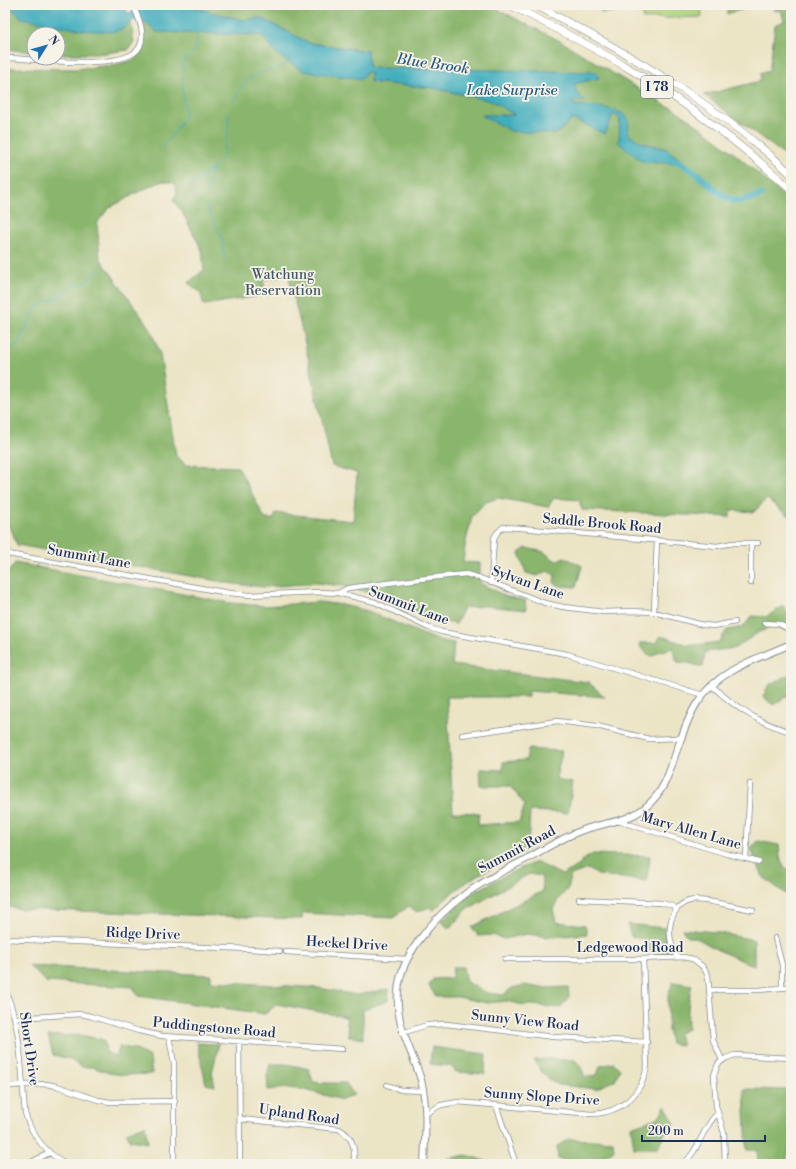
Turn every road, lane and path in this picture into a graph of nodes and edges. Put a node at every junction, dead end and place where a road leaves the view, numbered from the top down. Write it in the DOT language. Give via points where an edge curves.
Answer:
graph roads {
  1 [pos="510,5"];
  2 [pos="535,5"];
  3 [pos="133,6"];
  4 [pos="5,58"];
  5 [pos="791,174"];
  6 [pos="791,189"];
  7 [pos="5,538"];
  8 [pos="657,540"];
  9 [pos="758,543"];
  10 [pos="751,544"];
  11 [pos="8,554"];
  12 [pos="5,562"];
  13 [pos="491,582"];
  14 [pos="751,583"];
  15 [pos="338,593"];
  16 [pos="654,612"];
  17 [pos="735,622"];
  18 [pos="764,623"];
  19 [pos="791,630"];
  20 [pos="791,644"];
  21 [pos="711,686"];
  22 [pos="703,695"];
  23 [pos="791,732"];
  24 [pos="462,735"];
  25 [pos="681,738"];
  26 [pos="750,784"];
  27 [pos="618,821"];
  28 [pos="746,859"];
  29 [pos="759,862"];
  30 [pos="579,899"];
  31 [pos="677,909"];
  32 [pos="753,910"];
  33 [pos="775,938"];
  34 [pos="5,939"];
  35 [pos="280,951"];
  36 [pos="286,952"];
  37 [pos="677,957"];
  38 [pos="407,959"];
  39 [pos="505,959"];
  40 [pos="643,959"];
  41 [pos="791,987"];
  42 [pos="782,988"];
  43 [pos="5,990"];
  44 [pos="709,990"];
  45 [pos="15,1018"];
  46 [pos="402,1033"];
  47 [pos="169,1037"];
  48 [pos="239,1041"];
  49 [pos="647,1042"];
  50 [pos="342,1049"];
  51 [pos="791,1058"];
  52 [pos="722,1060"];
  53 [pos="23,1084"];
  54 [pos="387,1085"];
  55 [pos="5,1086"];
  56 [pos="423,1091"];
  57 [pos="175,1101"];
  58 [pos="496,1105"];
  59 [pos="718,1113"];
  60 [pos="425,1114"];
  61 [pos="240,1119"];
  62 [pos="49,1153"];
  63 [pos="28,1164"];
  64 [pos="67,1164"];
  65 [pos="174,1164"];
  66 [pos="240,1164"];
  67 [pos="354,1164"];
  68 [pos="424,1164"];
  69 [pos="516,1164"];
  70 [pos="683,1164"];
  71 [pos="725,1164"];
  1 -- 6 [label="highway, I 78" via="635,72 722,131"];
  2 -- 5 [label="highway, I 78" via="617,49 698,100 751,139"];
  3 -- 4 [label="street" via="142,36 139,48 133,54 118,59 70,63"];
  7 -- 11 [label="street"];
  8 -- 10 [label="street, Saddle Brook Road" via="717,546 733,543"];
  8 -- 13 [label="street, Saddle Brook Road" via="504,527 494,538"];
  8 -- 16 [label="street"];
  9 -- 10 [label="street, Saddle Brook Road"];
  10 -- 14 [label="street"];
  11 -- 12 [label="street"];
  11 -- 15 [label="street, Summit Lane" via="229,593"];
  13 -- 15 [label="street, Sylvan Lane" via="466,574 348,588"];
  13 -- 16 [label="street, Sylvan Lane" via="558,606 604,612"];
  15 -- 22 [label="street, Summit Lane" via="375,602 442,632 567,654"];
  16 -- 17 [label="street, Sylvan Lane" via="697,624 714,626"];
  18 -- 19 [label="street" via="779,624"];
  20 -- 21 [label="main road, Summit Road" via="736,668 720,677"];
  21 -- 22 [label="main road, Summit Road"];
  21 -- 23 [label="street" via="742,710 768,724"];
  22 -- 25 [label="main road, Summit Road" via="692,712"];
  24 -- 25 [label="street" via="557,721 597,726 649,739"];
  25 -- 27 [label="main road, Summit Road" via="669,775 660,792 643,809"];
  26 -- 28 [label="street"];
  27 -- 28 [label="street, Mary Allen Lane"];
  27 -- 38 [label="main road, Summit Road" via="575,834 476,886 458,898 436,919"];
  28 -- 29 [label="street, Mary Allen Lane"];
  30 -- 31 [label="street" via="662,903"];
  31 -- 32 [label="street" via="685,902 697,899"];
  31 -- 37 [label="street" via="672,919 670,934 672,948"];
  33 -- 42 [label="street" via="782,965"];
  34 -- 35 [label="street, Ridge Drive"];
  36 -- 38 [label="street, Heckel Drive"];
  37 -- 40 [label="street, Ledgewood Road"];
  37 -- 44 [label="street, Ledgewood Road" via="693,959 702,966 708,975"];
  38 -- 46 [label="main road, Summit Road" via="397,993"];
  39 -- 40 [label="street, Ledgewood Road"];
  40 -- 49 [label="street, Sunny Slope Drive"];
  41 -- 42 [label="street"];
  42 -- 44 [label="street"];
  43 -- 45 [label="street, Short Drive"];
  44 -- 52 [label="street, Ledgewood Road" via="713,1040"];
  45 -- 47 [label="street, Puddingstone Road" via="81,1014"];
  45 -- 53 [label="street, Short Drive"];
  46 -- 49 [label="street, Sunny View Road" via="427,1025 446,1024 554,1037"];
  46 -- 56 [label="main road, Summit Road"];
  47 -- 48 [label="street, Puddingstone Road"];
  47 -- 57 [label="street" via="174,1063"];
  48 -- 50 [label="street, Puddingstone Road"];
  48 -- 61 [label="street"];
  49 -- 58 [label="street, Sunny Slope Drive" via="647,1066 642,1083 629,1101 614,1110 592,1114"];
  51 -- 52 [label="street" via="735,1055"];
  52 -- 59 [label="street" via="714,1075"];
  53 -- 55 [label="street"];
  53 -- 57 [label="street" via="57,1086 110,1102"];
  53 -- 62 [label="street, Short Drive" via="30,1127"];
  54 -- 56 [label="street" via="401,1090"];
  56 -- 60 [label="main road, Summit Road"];
  57 -- 65 [label="street"];
  58 -- 60 [label="street, Sunny Slope Drive" via="452,1103"];
  58 -- 69 [label="street"];
  59 -- 70 [label="street" via="710,1121 690,1158"];
  59 -- 71 [label="street" via="724,1133"];
  60 -- 68 [label="main road, Summit Road"];
  61 -- 66 [label="street"];
  61 -- 67 [label="street, Upland Road" via="338,1129 352,1141 355,1150"];
  62 -- 63 [label="street"];
  62 -- 64 [label="street, Short Drive"];
}
